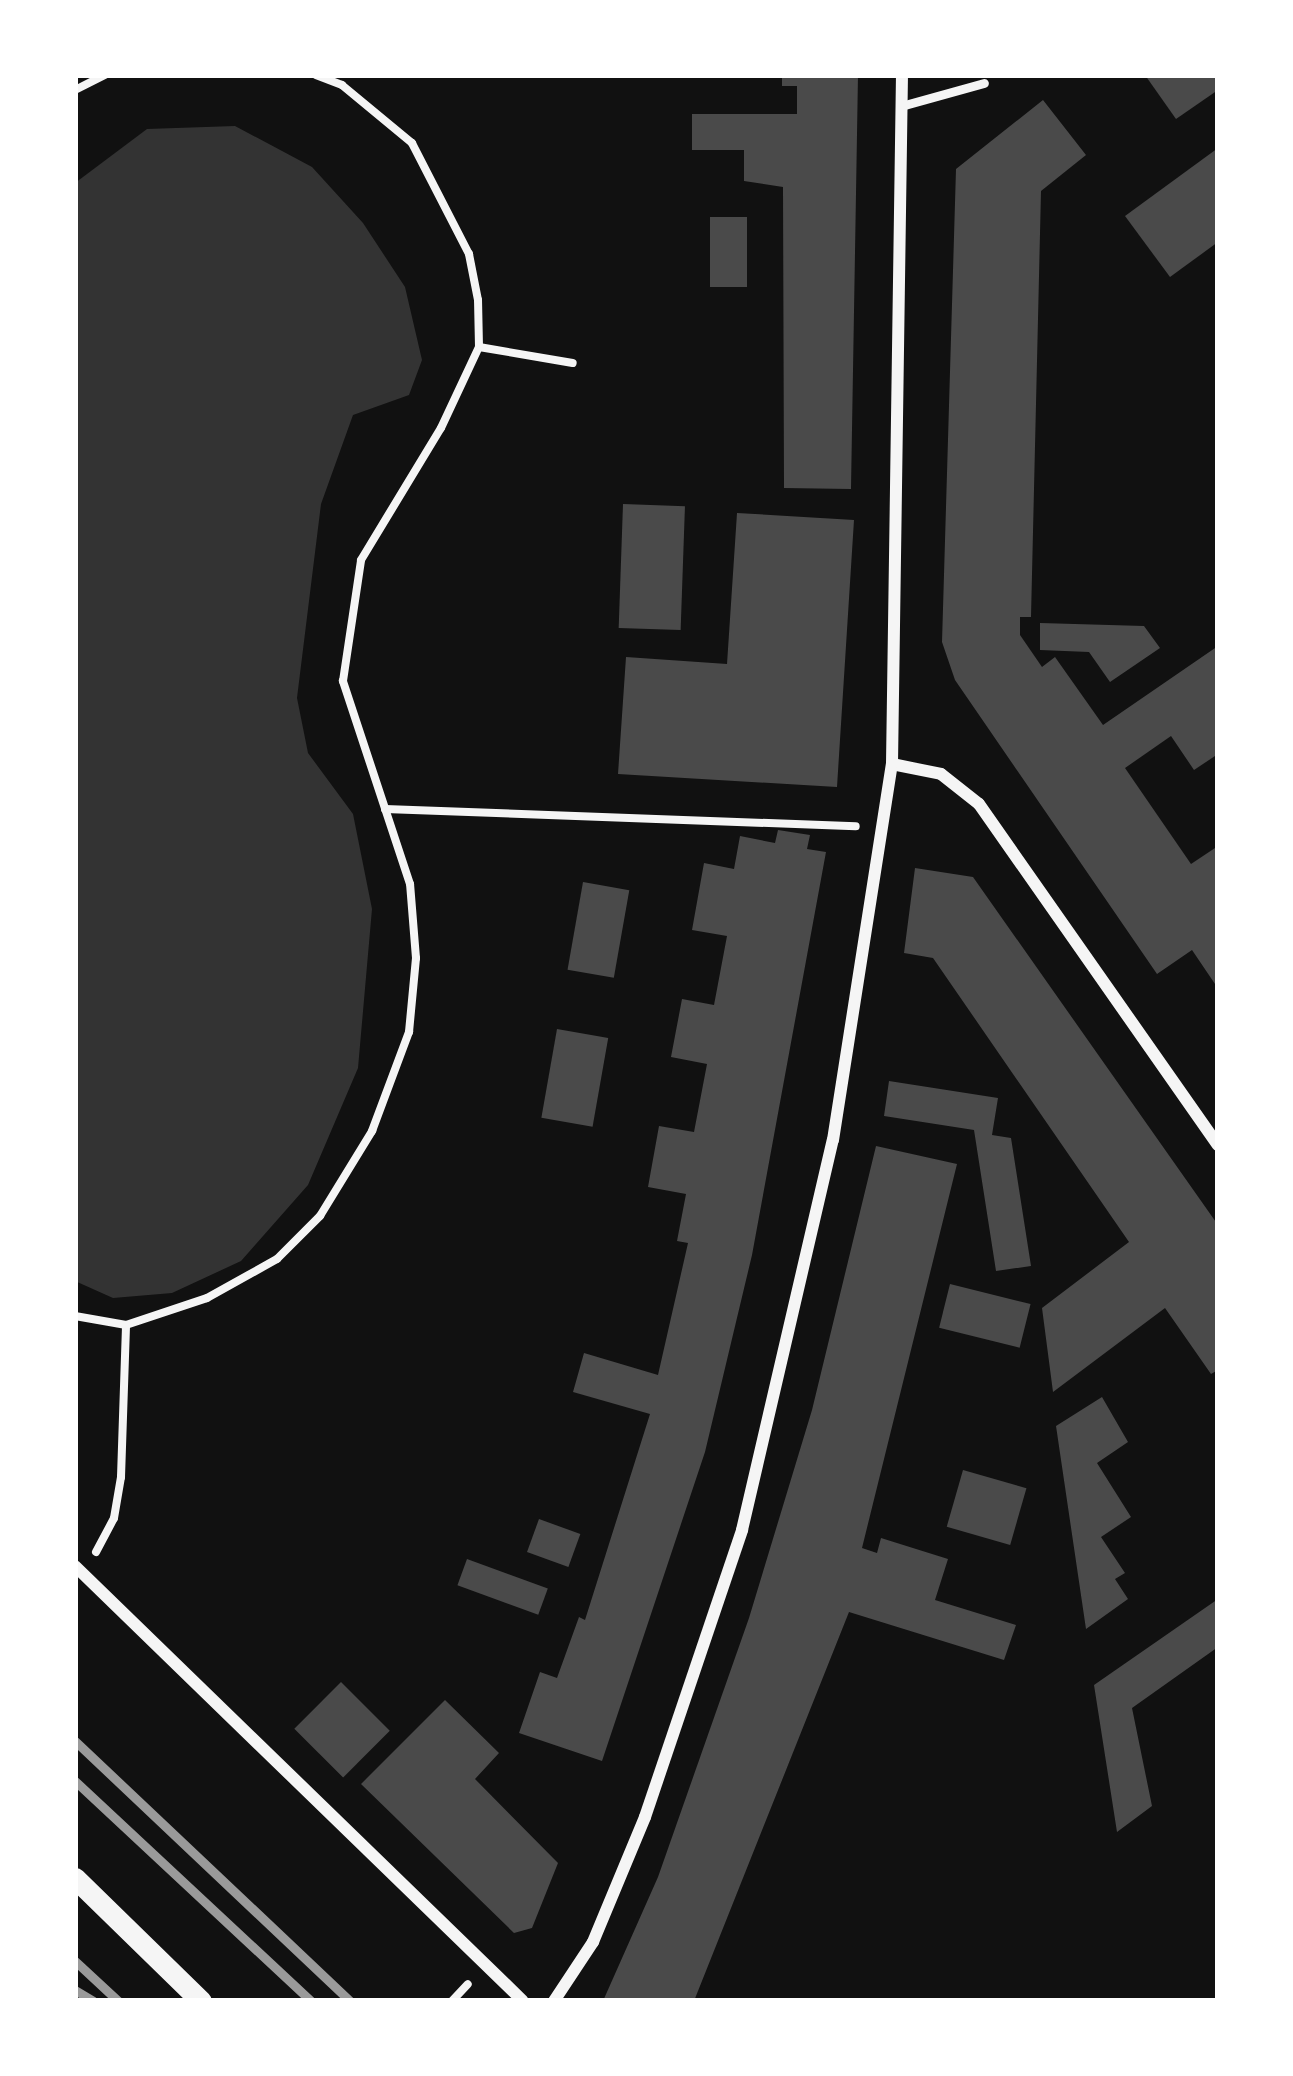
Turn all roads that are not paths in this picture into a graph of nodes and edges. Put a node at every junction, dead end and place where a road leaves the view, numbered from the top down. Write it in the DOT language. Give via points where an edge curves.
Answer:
graph roads {
  1 [pos="902,75"];
  2 [pos="984,83"];
  3 [pos="901,106"];
  4 [pos="892,764"];
  5 [pos="1218,1145"];
  6 [pos="78,1569"];
  7 [pos="75,1878"];
  8 [pos="202,2001"];
  9 [pos="523,2001"];
  10 [pos="554,2001"];
  1 -- 3 [label="street"];
  2 -- 3 [label="lane"];
  3 -- 4 [label="street"];
  4 -- 5 [label="street" via="940,774 979,804"];
  4 -- 10 [label="street" via="833,1140 742,1530 645,1817 593,1942"];
  6 -- 9 [label="street"];
  7 -- 8 [label="street"];
}
